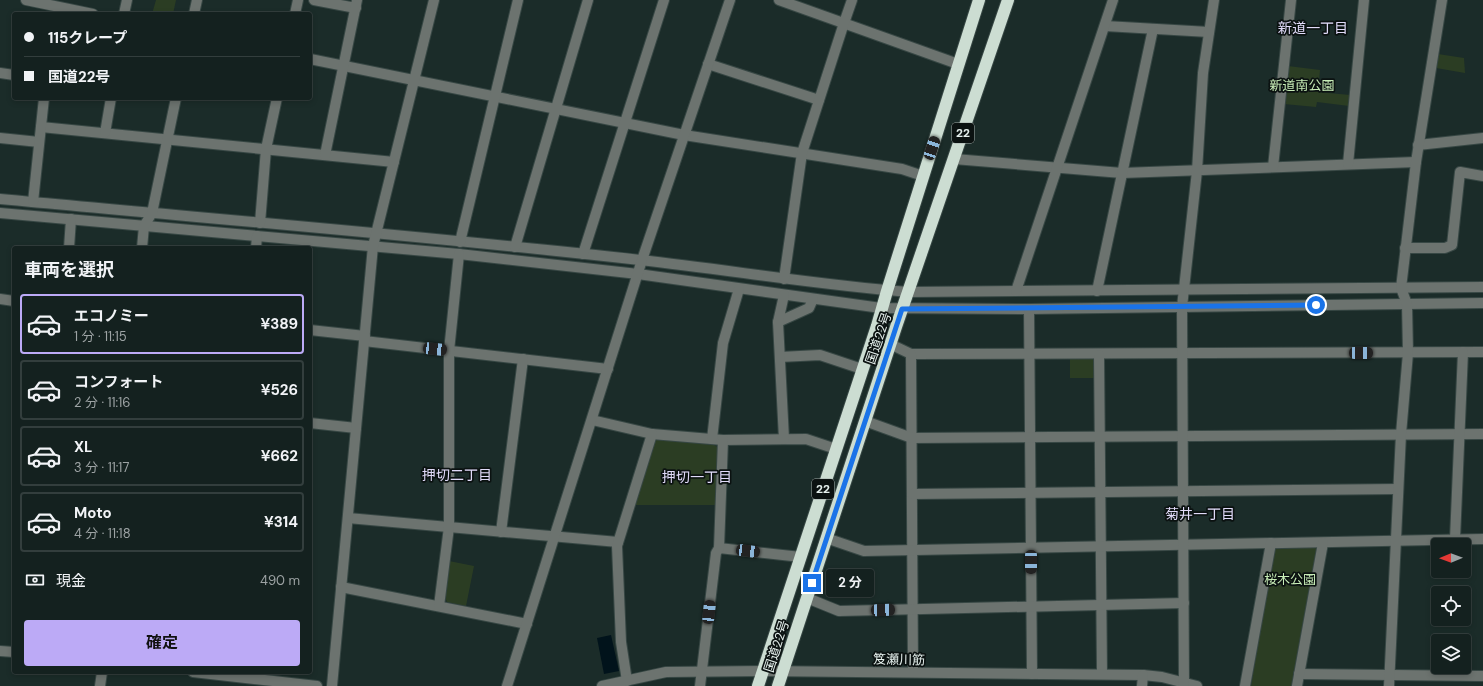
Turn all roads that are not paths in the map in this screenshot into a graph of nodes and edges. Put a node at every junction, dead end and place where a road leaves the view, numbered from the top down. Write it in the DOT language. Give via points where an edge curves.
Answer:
graph roads {
  1 [pos="26,0"];
  2 [pos="127,0"];
  3 [pos="197,0"];
  4 [pos="298,0"];
  5 [pos="314,0"];
  6 [pos="434,0"];
  7 [pos="518,0"];
  8 [pos="588,0"];
  9 [pos="664,0"];
  10 [pos="730,0"];
  11 [pos="779,0"];
  12 [pos="852,0"];
  13 [pos="979,0"];
  14 [pos="1008,0"];
  15 [pos="1113,0"];
  16 [pos="1214,0"];
  17 [pos="1291,0"];
  18 [pos="1364,0"];
  19 [pos="1442,0"];
  20 [pos="793,2"];
  21 [pos="356,4"];
  22 [pos="54,7"];
  23 [pos="83,12"];
  24 [pos="124,12"];
  25 [pos="194,12"];
  26 [pos="295,12"];
  27 [pos="844,23"];
  28 [pos="1105,26"];
  29 [pos="1153,29"];
  30 [pos="1209,32"];
  31 [pos="312,58"];
  32 [pos="708,64"];
  33 [pos="958,64"];
  34 [pos="344,66"];
  35 [pos="0,73"];
  36 [pos="12,74"];
  37 [pos="414,80"];
  38 [pos="495,96"];
  39 [pos="44,100"];
  40 [pos="111,100"];
  41 [pos="176,100"];
  42 [pos="277,100"];
  43 [pos="819,100"];
  44 [pos="556,109"];
  45 [pos="625,123"];
  46 [pos="41,127"];
  47 [pos="105,133"];
  48 [pos="684,135"];
  49 [pos="0,138"];
  50 [pos="1483,138"];
  51 [pos="168,139"];
  52 [pos="39,142"];
  53 [pos="1418,145"];
  54 [pos="266,149"];
  55 [pos="802,153"];
  56 [pos="325,155"];
  57 [pos="954,159"];
  58 [pos="394,162"];
  59 [pos="1416,162"];
  60 [pos="1348,164"];
  61 [pos="1273,167"];
  62 [pos="1057,168"];
  63 [pos="1197,171"];
  64 [pos="1122,173"];
  65 [pos="923,176"];
  66 [pos="1483,176"];
  67 [pos="0,199"];
  68 [pos="33,202"];
  69 [pos="0,213"];
  70 [pos="152,213"];
  71 [pos="71,219"];
  72 [pos="260,223"];
  73 [pos="144,226"];
  74 [pos="376,233"];
  75 [pos="257,236"];
  76 [pos="460,242"];
  77 [pos="69,246"];
  78 [pos="142,246"];
  79 [pos="256,246"];
  80 [pos="373,246"];
  81 [pos="515,247"];
  82 [pos="1405,248"];
  83 [pos="459,254"];
  84 [pos="583,254"];
  85 [pos="642,260"];
  86 [pos="638,274"];
  87 [pos="784,279"];
  88 [pos="1483,287"];
  89 [pos="739,288"];
  90 [pos="1400,288"];
  91 [pos="1184,290"];
  92 [pos="887,291"];
  93 [pos="1016,291"];
  94 [pos="1097,291"];
  95 [pos="909,292"];
  96 [pos="784,295"];
  97 [pos="812,299"];
  98 [pos="0,300"];
  99 [pos="12,301"];
  100 [pos="1483,303"];
  101 [pos="1407,304"];
  102 [pos="1182,307"];
  103 [pos="882,308"];
  104 [pos="902,309"];
  105 [pos="1029,309"];
  106 [pos="778,322"];
  107 [pos="312,330"];
  108 [pos="365,339"];
  109 [pos="890,344"];
  110 [pos="449,351"];
  111 [pos="1463,352"];
  112 [pos="1483,352"];
  113 [pos="1408,353"];
  114 [pos="911,354"];
  115 [pos="1183,354"];
  116 [pos="1029,355"];
  117 [pos="1099,355"];
  118 [pos="780,357"];
  119 [pos="523,359"];
  120 [pos="608,369"];
  121 [pos="862,370"];
  122 [pos="592,420"];
  123 [pos="865,421"];
  124 [pos="312,423"];
  125 [pos="356,428"];
  126 [pos="652,434"];
  127 [pos="1401,434"];
  128 [pos="1459,434"];
  129 [pos="1483,434"];
  130 [pos="1100,437"];
  131 [pos="1183,437"];
  132 [pos="912,438"];
  133 [pos="1030,438"];
  134 [pos="784,439"];
  135 [pos="712,440"];
  136 [pos="722,440"];
  137 [pos="836,449"];
  138 [pos="1398,490"];
  139 [pos="1184,491"];
  140 [pos="1100,492"];
  141 [pos="1030,493"];
  142 [pos="912,494"];
  143 [pos="348,518"];
  144 [pos="449,527"];
  145 [pos="501,532"];
  146 [pos="555,537"];
  147 [pos="826,538"];
  148 [pos="1455,538"];
  149 [pos="1471,539"];
  150 [pos="1483,539"];
  151 [pos="1431,541"];
  152 [pos="618,542"];
  153 [pos="1396,542"];
  154 [pos="1323,543"];
  155 [pos="1271,544"];
  156 [pos="1184,545"];
  157 [pos="1101,546"];
  158 [pos="719,548"];
  159 [pos="1031,548"];
  160 [pos="913,550"];
  161 [pos="801,557"];
  162 [pos="341,587"];
  163 [pos="807,598"];
  164 [pos="1184,603"];
  165 [pos="1101,605"];
  166 [pos="439,606"];
  167 [pos="1032,607"];
  168 [pos="913,610"];
  169 [pos="527,624"];
  170 [pos="0,651"];
  171 [pos="12,652"];
  172 [pos="763,670"];
  173 [pos="783,671"];
  174 [pos="703,672"];
  175 [pos="913,672"];
  176 [pos="102,674"];
  177 [pos="209,674"];
  178 [pos="1032,674"];
  179 [pos="1102,674"];
  180 [pos="1299,674"];
  181 [pos="1143,675"];
  182 [pos="1483,676"];
  183 [pos="627,680"];
  184 [pos="1389,681"];
  185 [pos="1184,684"];
  186 [pos="294,685"];
  187 [pos="100,686"];
  188 [pos="317,686"];
  189 [pos="332,686"];
  190 [pos="507,686"];
  191 [pos="602,686"];
  192 [pos="700,686"];
  193 [pos="758,686"];
  194 [pos="778,686"];
  195 [pos="1142,686"];
  196 [pos="1197,686"];
  197 [pos="1245,686"];
  198 [pos="1297,686"];
  1 -- 22 [label="street"];
  2 -- 24 [label="street"];
  3 -- 25 [label="street"];
  4 -- 26 [label="street"];
  5 -- 21 [label="street"];
  6 -- 37 [label="street"];
  7 -- 38 [label="street"];
  8 -- 44 [label="street"];
  9 -- 45 [label="street"];
  10 -- 32 [label="street"];
  11 -- 20 [label="street"];
  12 -- 27 [label="street"];
  13 -- 33 [label="highway, 国道22号 / 22"];
  14 -- 57 [label="highway, 国道22号 / 22"];
  15 -- 28 [label="street"];
  16 -- 30 [label="street"];
  17 -- 61 [label="street"];
  18 -- 60 [label="street"];
  19 -- 53 [label="street"];
  20 -- 27 [label="street"];
  21 -- 34 [label="street"];
  22 -- 23 [label="street"];
  27 -- 33 [label="street"];
  27 -- 43 [label="street"];
  28 -- 29 [label="street"];
  28 -- 62 [label="street"];
  29 -- 30 [label="street"];
  29 -- 64 [label="street"];
  30 -- 63 [label="street" via="1203,73"];
  31 -- 34 [label="street"];
  32 -- 43 [label="street"];
  32 -- 48 [label="street"];
  33 -- 65 [label="highway, 国道22号 / 22"];
  34 -- 37 [label="street"];
  34 -- 56 [label="street"];
  35 -- 36 [label="street"];
  37 -- 38 [label="street"];
  37 -- 58 [label="street"];
  38 -- 44 [label="street"];
  38 -- 76 [label="street"];
  39 -- 46 [label="street"];
  40 -- 47 [label="street"];
  41 -- 51 [label="street"];
  42 -- 54 [label="street"];
  43 -- 55 [label="street"];
  44 -- 45 [label="street"];
  44 -- 81 [label="street"];
  45 -- 48 [label="street"];
  45 -- 84 [label="street"];
  46 -- 47 [label="street"];
  46 -- 52 [label="street"];
  47 -- 51 [label="street"];
  48 -- 55 [label="street"];
  48 -- 85 [label="street"];
  49 -- 52 [label="street"];
  50 -- 53 [label="street"];
  51 -- 54 [label="street"];
  51 -- 70 [label="street"];
  52 -- 68 [label="street"];
  53 -- 59 [label="street"];
  54 -- 56 [label="street"];
  54 -- 72 [label="street"];
  55 -- 65 [label="street" via="902,169"];
  55 -- 87 [label="street"];
  56 -- 58 [label="street"];
  57 -- 62 [label="street"];
  57 -- 95 [label="highway, 国道22号 / 22"];
  58 -- 74 [label="street"];
  59 -- 60 [label="street"];
  59 -- 82 [label="street"];
  60 -- 61 [label="street"];
  61 -- 63 [label="street"];
  62 -- 64 [label="street"];
  62 -- 93 [label="street"];
  63 -- 64 [label="street"];
  63 -- 91 [label="street"];
  64 -- 94 [label="street"];
  65 -- 92 [label="highway, 国道22号 / 22"];
  66 -- 82 [label="street" via="1460,172 1452,244 1445,248"];
  67 -- 68 [label="street"];
  68 -- 70 [label="street"];
  69 -- 71 [label="street"];
  70 -- 72 [label="street"];
  70 -- 73 [label="street"];
  71 -- 73 [label="street"];
  71 -- 77 [label="street"];
  72 -- 74 [label="street"];
  73 -- 75 [label="street"];
  73 -- 78 [label="street"];
  74 -- 76 [label="street"];
  74 -- 80 [label="street"];
  75 -- 79 [label="street"];
  75 -- 80 [label="street"];
  76 -- 81 [label="street"];
  80 -- 83 [label="street"];
  80 -- 108 [label="street"];
  81 -- 84 [label="street"];
  82 -- 90 [label="street"];
  83 -- 86 [label="street"];
  83 -- 110 [label="street"];
  84 -- 85 [label="street"];
  85 -- 86 [label="street"];
  85 -- 87 [label="street"];
  86 -- 89 [label="street"];
  86 -- 120 [label="street"];
  87 -- 92 [label="street"];
  88 -- 90 [label="street"];
  89 -- 96 [label="street"];
  89 -- 135 [label="street" via="723,343"];
  90 -- 91 [label="street"];
  90 -- 101 [label="street"];
  91 -- 94 [label="street"];
  91 -- 102 [label="street"];
  92 -- 95 [label="street"];
  92 -- 103 [label="highway, 国道22号 / 22"];
  93 -- 94 [label="street"];
  93 -- 95 [label="street"];
  95 -- 104 [label="highway, 国道22号 / 22"];
  96 -- 97 [label="street"];
  96 -- 106 [label="street"];
  97 -- 103 [label="street"];
  97 -- 106 [label="street" via="810,308"];
  98 -- 99 [label="street"];
  100 -- 101 [label="street"];
  101 -- 102 [label="street"];
  101 -- 113 [label="street"];
  102 -- 105 [label="street"];
  102 -- 115 [label="street"];
  103 -- 104 [label="street"];
  103 -- 121 [label="highway, 国道22号 / 22"];
  104 -- 105 [label="street"];
  104 -- 109 [label="highway, 国道22号 / 22"];
  105 -- 116 [label="street"];
  106 -- 118 [label="street"];
  107 -- 108 [label="street"];
  108 -- 110 [label="street"];
  108 -- 125 [label="street"];
  109 -- 114 [label="street"];
  109 -- 123 [label="highway, 国道22号 / 22"];
  110 -- 119 [label="street"];
  110 -- 144 [label="street"];
  111 -- 112 [label="street"];
  111 -- 113 [label="street"];
  111 -- 128 [label="street"];
  113 -- 115 [label="street"];
  113 -- 127 [label="street"];
  114 -- 116 [label="street"];
  114 -- 132 [label="street"];
  115 -- 117 [label="street"];
  115 -- 131 [label="street"];
  116 -- 117 [label="street"];
  116 -- 133 [label="street"];
  117 -- 130 [label="street"];
  118 -- 121 [label="street" via="820,355"];
  118 -- 134 [label="street"];
  119 -- 120 [label="street"];
  119 -- 145 [label="street"];
  120 -- 122 [label="street"];
  121 -- 137 [label="highway, 国道22号 / 22"];
  122 -- 126 [label="street"];
  122 -- 146 [label="street"];
  123 -- 132 [label="street"];
  123 -- 147 [label="highway, 国道22号 / 22"];
  124 -- 125 [label="street"];
  125 -- 143 [label="street"];
  126 -- 135 [label="street"];
  126 -- 152 [label="street"];
  127 -- 128 [label="street"];
  127 -- 131 [label="street"];
  127 -- 138 [label="street"];
  128 -- 129 [label="street"];
  128 -- 148 [label="street"];
  130 -- 131 [label="street"];
  130 -- 133 [label="street"];
  130 -- 140 [label="street"];
  131 -- 139 [label="street"];
  132 -- 133 [label="street"];
  132 -- 142 [label="street"];
  133 -- 141 [label="street"];
  134 -- 136 [label="street"];
  134 -- 137 [label="street" via="806,439"];
  135 -- 136 [label="street"];
  136 -- 158 [label="street"];
  137 -- 161 [label="highway, 国道22号 / 22"];
  138 -- 139 [label="street"];
  138 -- 153 [label="street"];
  139 -- 140 [label="street"];
  139 -- 156 [label="street"];
  140 -- 141 [label="street"];
  140 -- 157 [label="street"];
  141 -- 142 [label="street"];
  141 -- 159 [label="street"];
  142 -- 160 [label="street"];
  143 -- 144 [label="street"];
  143 -- 162 [label="street"];
  144 -- 145 [label="street"];
  144 -- 166 [label="street"];
  145 -- 146 [label="street"];
  146 -- 152 [label="street"];
  146 -- 169 [label="street"];
  147 -- 160 [label="street" via="864,551"];
  147 -- 163 [label="highway, 国道22号 / 22"];
  149 -- 150 [label="street"];
  151 -- 153 [label="street"];
  152 -- 183 [label="street" via="621,642"];
  153 -- 154 [label="street"];
  153 -- 184 [label="street"];
  154 -- 155 [label="street"];
  154 -- 180 [label="street"];
  155 -- 156 [label="street"];
  155 -- 197 [label="street"];
  156 -- 157 [label="street"];
  156 -- 164 [label="street"];
  157 -- 159 [label="street"];
  157 -- 165 [label="street"];
  158 -- 161 [label="street"];
  158 -- 174 [label="street" via="716,553"];
  159 -- 160 [label="street"];
  159 -- 167 [label="street"];
  160 -- 168 [label="street"];
  161 -- 172 [label="highway, 国道22号 / 22"];
  162 -- 166 [label="street"];
  162 -- 189 [label="street"];
  163 -- 168 [label="street" via="839,611"];
  163 -- 173 [label="highway, 国道22号 / 22"];
  164 -- 165 [label="street"];
  164 -- 185 [label="street"];
  165 -- 167 [label="street"];
  165 -- 179 [label="street"];
  166 -- 169 [label="street"];
  167 -- 168 [label="street"];
  167 -- 178 [label="street"];
  168 -- 175 [label="street"];
  169 -- 190 [label="street"];
  170 -- 171 [label="street"];
  172 -- 173 [label="street, 笈瀬川筋"];
  172 -- 174 [label="street, 笈瀬川筋"];
  172 -- 193 [label="highway, 国道22号 / 22"];
  173 -- 175 [label="street, 笈瀬川筋"];
  173 -- 194 [label="highway, 国道22号 / 22"];
  174 -- 183 [label="street, 笈瀬川筋" via="666,672"];
  174 -- 192 [label="street"];
  175 -- 178 [label="street, 笈瀬川筋"];
  176 -- 187 [label="street"];
  177 -- 186 [label="street"];
  178 -- 179 [label="street, 笈瀬川筋"];
  179 -- 181 [label="street, 笈瀬川筋"];
  180 -- 184 [label="street"];
  180 -- 198 [label="street"];
  181 -- 185 [label="street, 笈瀬川筋" via="1162,677"];
  181 -- 195 [label="street"];
  182 -- 184 [label="street"];
  183 -- 191 [label="street, 笈瀬川筋"];
  185 -- 196 [label="street, 笈瀬川筋"];
  186 -- 188 [label="street"];
}
